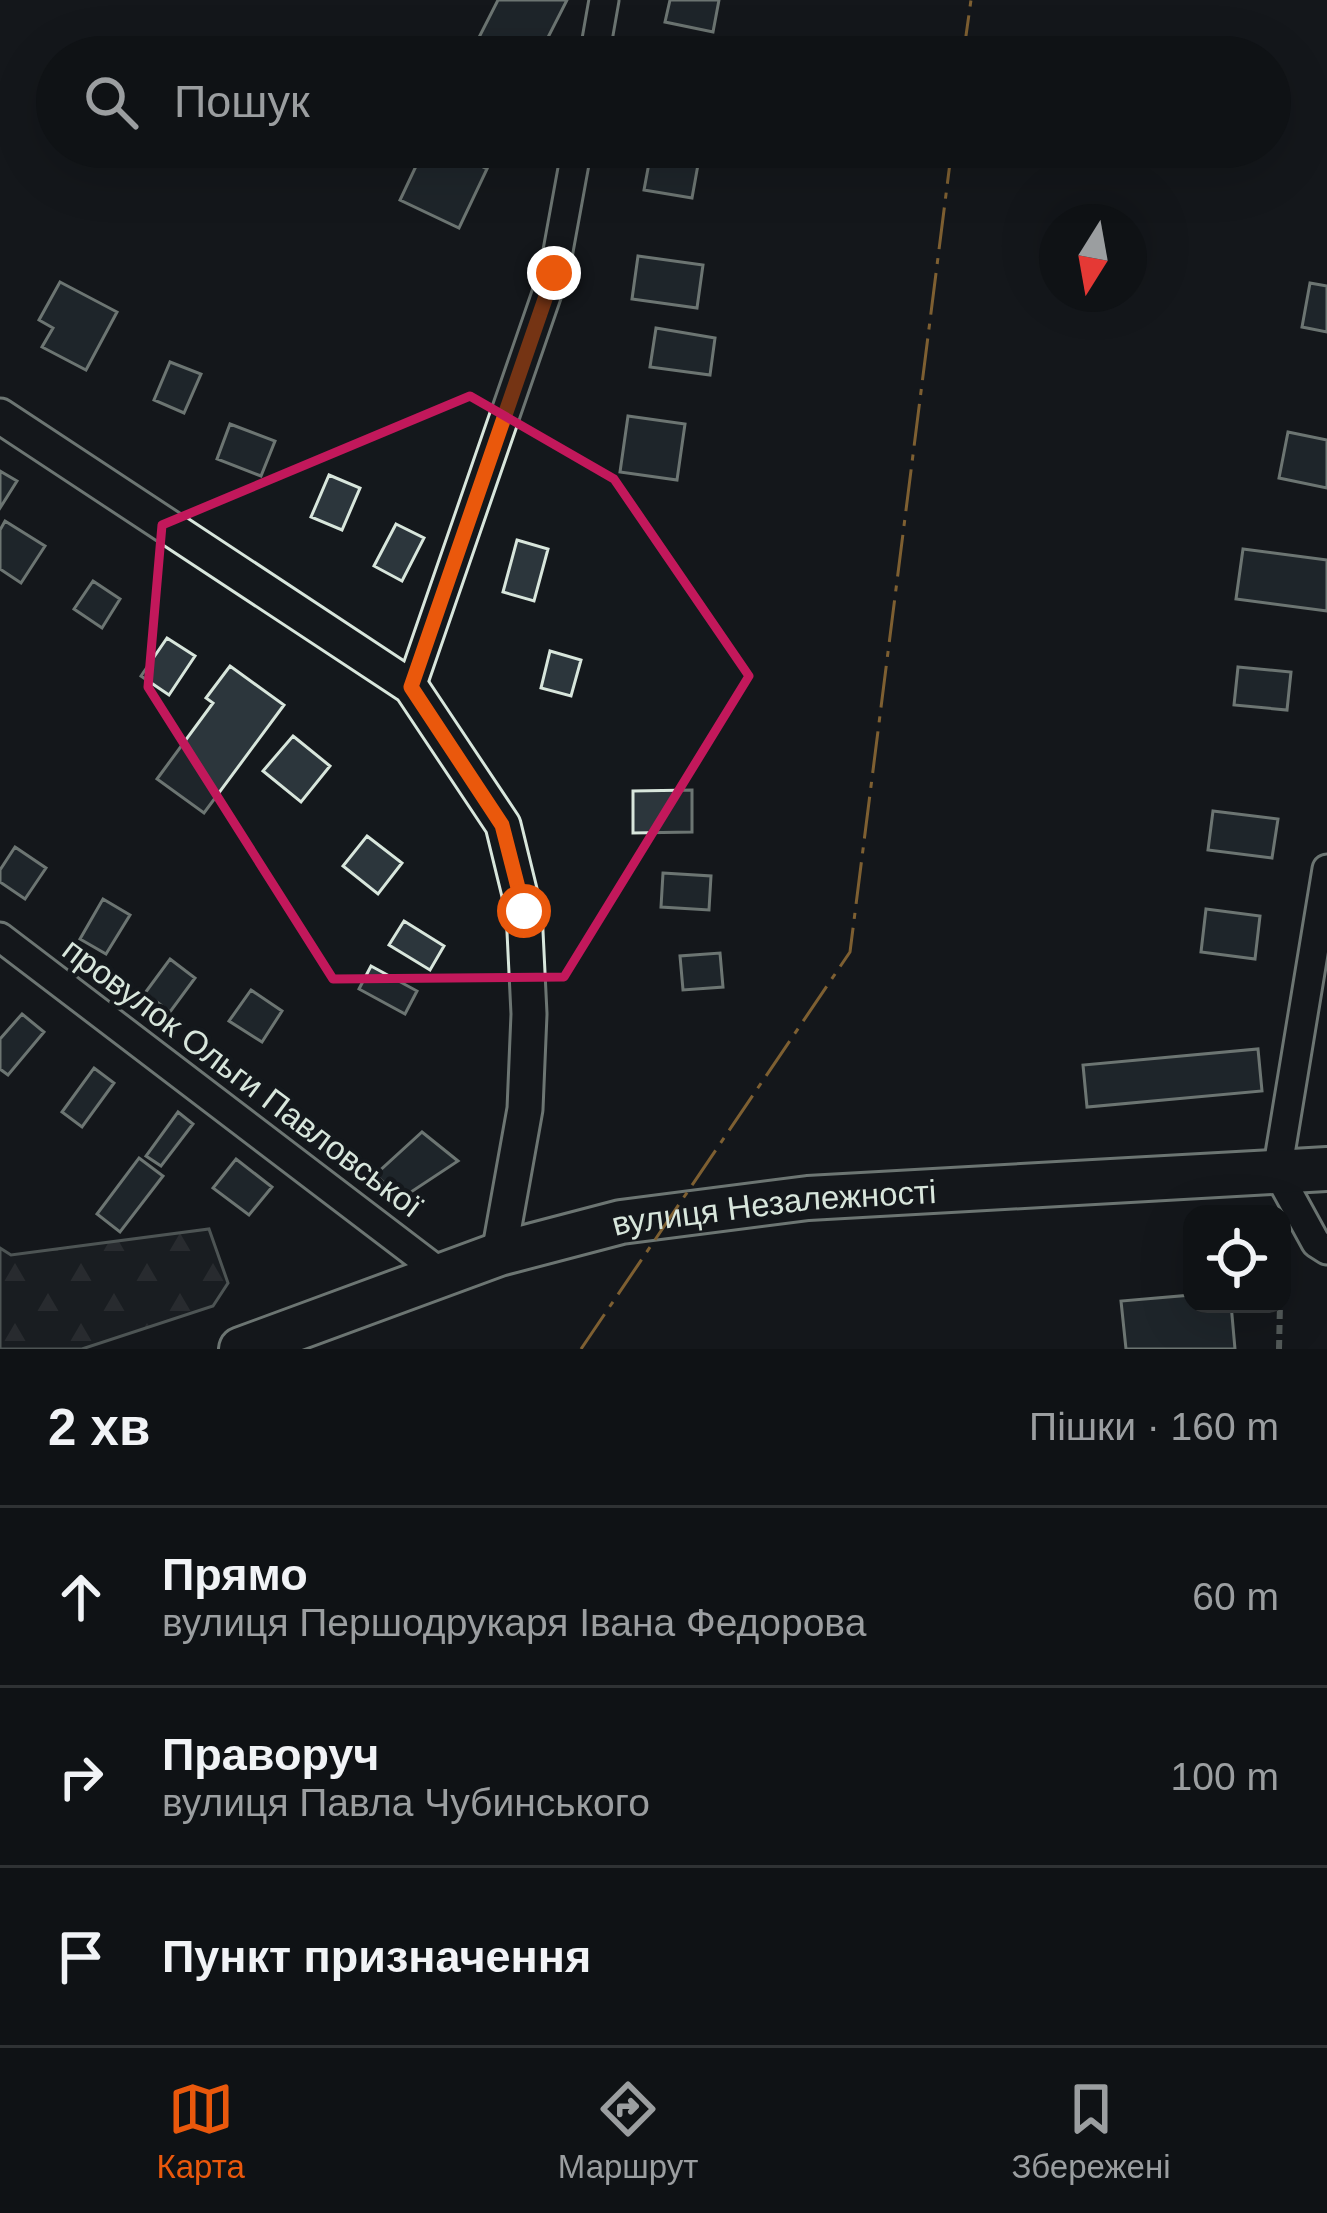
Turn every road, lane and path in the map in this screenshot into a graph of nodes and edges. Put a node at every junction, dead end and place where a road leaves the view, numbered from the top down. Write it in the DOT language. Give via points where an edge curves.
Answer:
graph roads {
  1 [pos="604,0"];
  2 [pos="598,36"];
  3 [pos="573,168"];
  4 [pos="0,416"];
  5 [pos="411,687"];
  6 [pos="1327,869"];
  7 [pos="0,937"];
  8 [pos="1327,1169"];
  9 [pos="1277,1172"];
  10 [pos="1327,1250"];
  11 [pos="499,1253"];
  12 [pos="442,1274"];
  13 [pos="1280,1313"];
  14 [pos="242,1349"];
  15 [pos="1279,1349"];
  1 -- 2 [label="street"];
  3 -- 5 [label="street" via="554,273"];
  4 -- 5 [label="street"];
  5 -- 11 [label="street" via="502,825 524,911 525,1109"];
  6 -- 9 [label="street"];
  7 -- 12 [label="street, провулок Ольги Павловської"];
  8 -- 9 [label="main road, вулиця Незалежності"];
  9 -- 10 [label="street"];
  9 -- 11 [label="main road, вулиця Незалежності" via="808,1198 621,1222"];
  11 -- 12 [label="main road, вулиця Незалежності"];
  12 -- 14 [label="main road, вулиця Незалежності"];
  13 -- 15 [label="path"];
}
